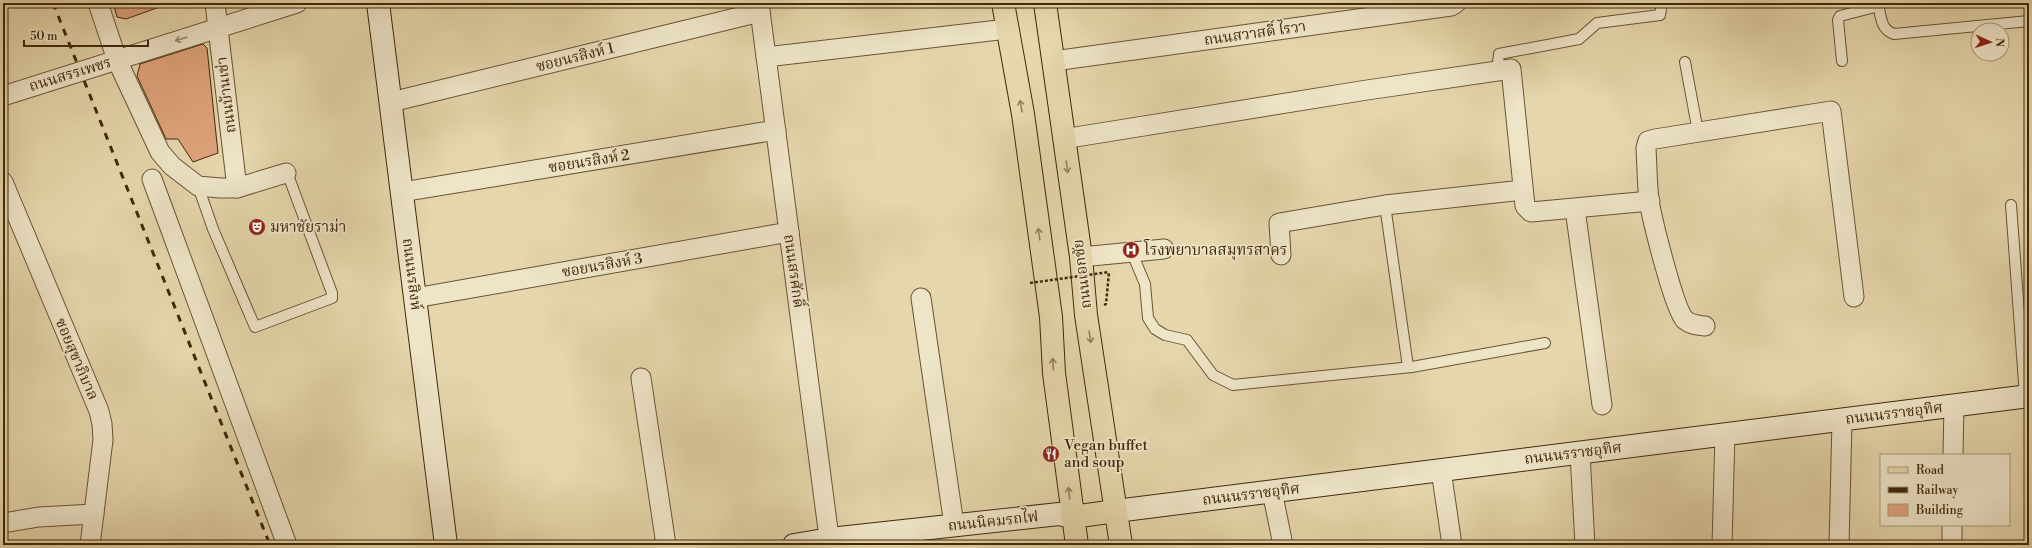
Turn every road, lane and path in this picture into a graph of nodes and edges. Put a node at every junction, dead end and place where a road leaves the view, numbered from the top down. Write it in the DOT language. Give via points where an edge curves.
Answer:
graph roads {
  1 [pos="98,3"];
  2 [pos="216,3"];
  3 [pos="297,3"];
  4 [pos="378,3"];
  5 [pos="1003,3"];
  6 [pos="1046,3"];
  7 [pos="1456,3"];
  8 [pos="1662,3"];
  9 [pos="1878,4"];
  10 [pos="760,7"];
  11 [pos="2029,21"];
  12 [pos="218,28"];
  13 [pos="1007,29"];
  14 [pos="766,57"];
  15 [pos="117,60"];
  16 [pos="1054,61"];
  17 [pos="1842,61"];
  18 [pos="1685,62"];
  19 [pos="1497,71"];
  20 [pos="3,96"];
  21 [pos="391,102"];
  22 [pos="776,130"];
  23 [pos="1698,132"];
  24 [pos="1063,139"];
  25 [pos="286,172"];
  26 [pos="152,179"];
  27 [pos="3,182"];
  28 [pos="198,186"];
  29 [pos="237,188"];
  30 [pos="1523,190"];
  31 [pos="402,192"];
  32 [pos="1650,201"];
  33 [pos="1385,205"];
  34 [pos="2011,206"];
  35 [pos="1575,208"];
  36 [pos="10,216"];
  37 [pos="789,232"];
  38 [pos="1164,249"];
  39 [pos="1132,253"];
  40 [pos="1281,255"];
  41 [pos="1080,257"];
  42 [pos="1109,272"];
  43 [pos="1030,283"];
  44 [pos="1854,297"];
  45 [pos="415,298"];
  46 [pos="921,298"];
  47 [pos="1705,326"];
  48 [pos="1545,343"];
  49 [pos="1408,367"];
  50 [pos="641,378"];
  51 [pos="2027,396"];
  52 [pos="1602,405"];
  53 [pos="1954,405"];
  54 [pos="1842,420"];
  55 [pos="1725,434"];
  56 [pos="1580,452"];
  57 [pos="1953,454"];
  58 [pos="1441,470"];
  59 [pos="1272,491"];
  60 [pos="1116,511"];
  61 [pos="94,514"];
  62 [pos="1072,517"];
  63 [pos="3,523"];
  64 [pos="954,526"];
  65 [pos="1952,526"];
  66 [pos="830,542"];
  67 [pos="90,545"];
  68 [pos="287,545"];
  69 [pos="446,545"];
  70 [pos="666,545"];
  71 [pos="794,545"];
  72 [pos="1077,545"];
  73 [pos="1121,545"];
  74 [pos="1283,545"];
  75 [pos="1452,545"];
  76 [pos="1584,545"];
  77 [pos="1722,545"];
  78 [pos="1839,545"];
  79 [pos="1952,545"];
  1 -- 15 [label="street"];
  2 -- 12 [label="street, ถนนบ้านเช่า"];
  3 -- 12 [label="street, ถนนสรรเพชร"];
  4 -- 21 [label="main road, ถนนนรสิงห์"];
  5 -- 13 [label="main road"];
  6 -- 16 [label="main road, ถนนเอกชัย"];
  7 -- 16 [label="street, ถนนสวาสดิ์ ไรวา" via="1452,6"];
  8 -- 19 [label="lane" via="1660,15 1597,23 1578,39 1499,54"];
  9 -- 11 [label="lane" via="1883,26 1887,32 1894,34"];
  9 -- 17 [label="lane" via="1840,16 1838,20"];
  10 -- 14 [label="street, ถนนสรศักดิ์"];
  10 -- 21 [label="street, ซอยนรสิงห์ 1"];
  12 -- 15 [label="street, ถนนสรรเพชร, one-way"];
  12 -- 29 [label="street, ถนนบ้านเช่า"];
  13 -- 14 [label="street"];
  62 -- 13 [label="main road, one-way" via="1054,373 1051,317 1023,114"];
  14 -- 22 [label="street, ถนนสรศักดิ์"];
  15 -- 20 [label="street, ถนนสรรเพชร"];
  15 -- 28 [label="street" via="157,147 172,166"];
  16 -- 24 [label="main road, ถนนเอกชัย"];
  18 -- 23 [label="lane"];
  19 -- 24 [label="street"];
  19 -- 30 [label="street" via="1511,69"];
  21 -- 31 [label="main road, ถนนนรสิงห์"];
  22 -- 31 [label="street, ซอยนรสิงห์ 2"];
  22 -- 37 [label="street, ถนนสรศักดิ์"];
  23 -- 32 [label="street" via="1648,141 1646,148"];
  23 -- 44 [label="street" via="1831,111"];
  24 -- 41 [label="main road, ถนนเอกชัย, one-way"];
  25 -- 28 [label="lane" via="332,298 255,328 213,229"];
  25 -- 29 [label="street"];
  26 -- 68 [label="street"];
  27 -- 36 [label="street, ซอยสุขาภิบาล"];
  28 -- 29 [label="street"];
  30 -- 33 [label="street"];
  30 -- 35 [label="street" via="1525,206 1531,212"];
  31 -- 45 [label="main road, ถนนนรสิงห์"];
  32 -- 35 [label="street"];
  32 -- 47 [label="street" via="1678,309 1684,319 1692,324"];
  33 -- 40 [label="street" via="1280,223"];
  33 -- 49 [label="lane"];
  34 -- 51 [label="lane"];
  35 -- 52 [label="street"];
  36 -- 61 [label="street, ซอยสุขาภิบาล" via="99,411 103,440"];
  37 -- 45 [label="street, ซอยนรสิงห์ 3"];
  37 -- 66 [label="street, ถนนสรศักดิ์"];
  38 -- 39 [label="street"];
  39 -- 41 [label="street"];
  39 -- 49 [label="lane" via="1145,284 1148,318 1155,329 1165,335 1187,340 1213,375 1233,385"];
  41 -- 60 [label="main road, ถนนเอกชัย, one-way" via="1086,315"];
  42 -- 43 [label="path, bridge"];
  45 -- 69 [label="main road, ถนนนรสิงห์"];
  46 -- 64 [label="street"];
  48 -- 49 [label="lane"];
  50 -- 70 [label="street"];
  51 -- 53 [label="main road, ถนนนรราชอุทิศ"];
  53 -- 54 [label="main road, ถนนนรราชอุทิศ"];
  53 -- 57 [label="street"];
  54 -- 55 [label="main road, ถนนนรราชอุทิศ"];
  54 -- 78 [label="street"];
  55 -- 56 [label="main road, ถนนนรราชอุทิศ"];
  55 -- 77 [label="street"];
  56 -- 58 [label="main road, ถนนนรราชอุทิศ"];
  56 -- 76 [label="street"];
  58 -- 59 [label="main road, ถนนนรราชอุทิศ"];
  58 -- 75 [label="street"];
  59 -- 60 [label="main road, ถนนนรราชอุทิศ"];
  59 -- 74 [label="street"];
  60 -- 62 [label="main road"];
  60 -- 73 [label="main road, ถนนเอกชัย"];
  61 -- 63 [label="street" via="39,517"];
  61 -- 67 [label="street, ซอยสุขาภิบาล"];
  62 -- 64 [label="main road, ถนนนิคมรถไฟ" via="1059,514"];
  62 -- 72 [label="main road"];
  64 -- 66 [label="main road, ถนนนิคมรถไฟ"];
  65 -- 79 [label="street"];
  66 -- 71 [label="main road, ถนนนิคมรถไฟ"];
}
